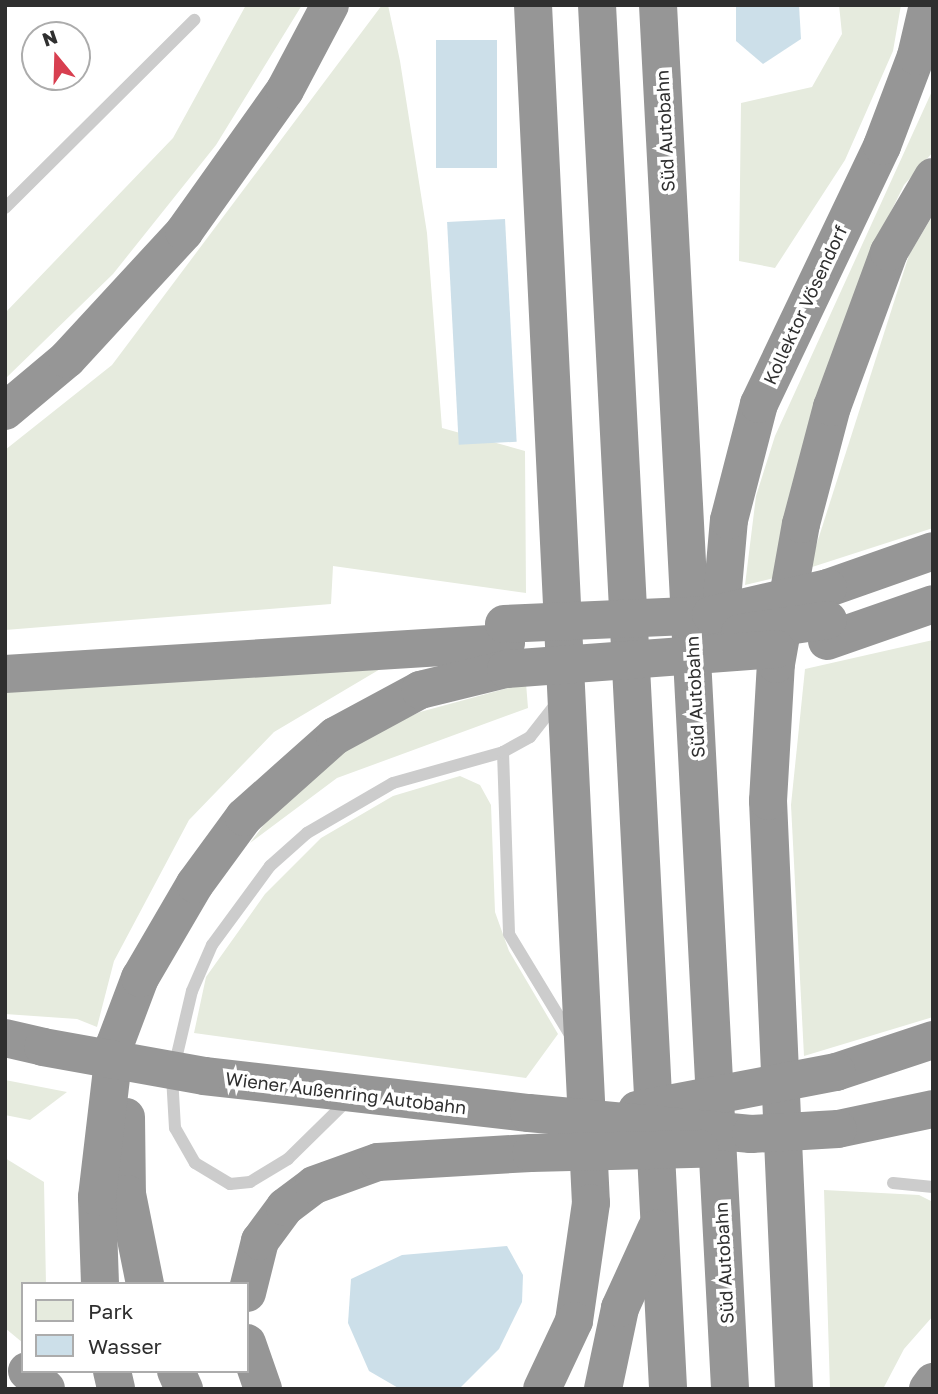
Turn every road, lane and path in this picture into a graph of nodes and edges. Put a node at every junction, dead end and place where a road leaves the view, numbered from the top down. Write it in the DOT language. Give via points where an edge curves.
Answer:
graph roads {
  1 [pos="330,5"];
  2 [pos="533,5"];
  3 [pos="597,5"];
  4 [pos="658,5"];
  5 [pos="928,5"];
  6 [pos="194,20"];
  7 [pos="933,177"];
  8 [pos="5,208"];
  9 [pos="5,411"];
  10 [pos="933,551"];
  11 [pos="933,598"];
  12 [pos="933,604"];
  13 [pos="827,616"];
  14 [pos="505,645"];
  15 [pos="567,671"];
  16 [pos="5,674"];
  17 [pos="503,752"];
  18 [pos="701,822"];
  19 [pos="158,950"];
  20 [pos="5,1038"];
  21 [pos="933,1040"];
  22 [pos="585,1059"];
  23 [pos="352,1096"];
  24 [pos="933,1109"];
  25 [pos="600,1117"];
  26 [pos="751,1135"];
  27 [pos="893,1183"];
  28 [pos="933,1187"];
  29 [pos="659,1220"];
  30 [pos="100,1282"];
  31 [pos="145,1282"];
  32 [pos="248,1289"];
  33 [pos="248,1346"];
  34 [pos="5,1353"];
  35 [pos="21,1367"];
  36 [pos="28,1373"];
  37 [pos="177,1373"];
  38 [pos="933,1382"];
  39 [pos="47,1389"];
  40 [pos="184,1389"];
  41 [pos="262,1389"];
  42 [pos="542,1389"];
  43 [pos="603,1389"];
  44 [pos="668,1389"];
  45 [pos="730,1389"];
  46 [pos="794,1389"];
  47 [pos="928,1389"];
  1 -- 9 [label="highway" via="285,90 184,232 67,359"];
  2 -- 15 [label="highway"];
  3 -- 29 [label="highway"];
  4 -- 18 [label="highway, Süd Autobahn"];
  5 -- 18 [label="highway, Kollektor Vösendorf" via="916,56 882,146 789,330 751,430 722,567 718,780"];
  6 -- 8 [label="lane"];
  7 -- 46 [label="highway" via="888,253 832,407 801,524 776,664 768,801"];
  10 -- 13 [label="highway"];
  11 -- 13 [label="highway"];
  12 -- 13 [label="highway"];
  13 -- 14 [label="highway, bridge"];
  13 -- 14 [label="highway, bridge" via="659,638"];
  13 -- 14 [label="highway, bridge" via="711,615"];
  14 -- 16 [label="highway" via="426,646"];
  14 -- 19 [label="highway" via="377,709 287,772 195,884"];
  15 -- 17 [label="lane" via="551,716"];
  15 -- 22 [label="highway"];
  17 -- 22 [label="lane" via="509,934"];
  17 -- 23 [label="lane" via="393,783 307,833 270,866 207,956 172,1076 175,1128 195,1163 230,1184 270,1173"];
  18 -- 45 [label="highway, Süd Autobahn"];
  19 -- 30 [label="highway" via="115,1044 97,1197"];
  19 -- 31 [label="highway" via="133,1047 126,1121 127,1194"];
  20 -- 23 [label="highway, Wiener Außenring Autobahn, bridge" via="204,1076"];
  21 -- 25 [label="highway, bridge" via="836,1072"];
  22 -- 42 [label="highway" via="591,1203 586,1266 573,1321"];
  23 -- 25 [label="highway, Wiener Außenring Autobahn, bridge"];
  24 -- 26 [label="highway, bridge" via="838,1129"];
  25 -- 26 [label="highway, Wiener Außenring Autobahn, bridge"];
  26 -- 32 [label="highway, bridge" via="713,1149 378,1162 314,1185 285,1207 260,1241"];
  27 -- 28 [label="lane"];
  29 -- 43 [label="highway" via="620,1308"];
  29 -- 44 [label="highway"];
  33 -- 41 [label="highway"];
  34 -- 35 [label="highway"];
  36 -- 39 [label="highway"];
  37 -- 40 [label="highway"];
  38 -- 47 [label="highway"];
}
